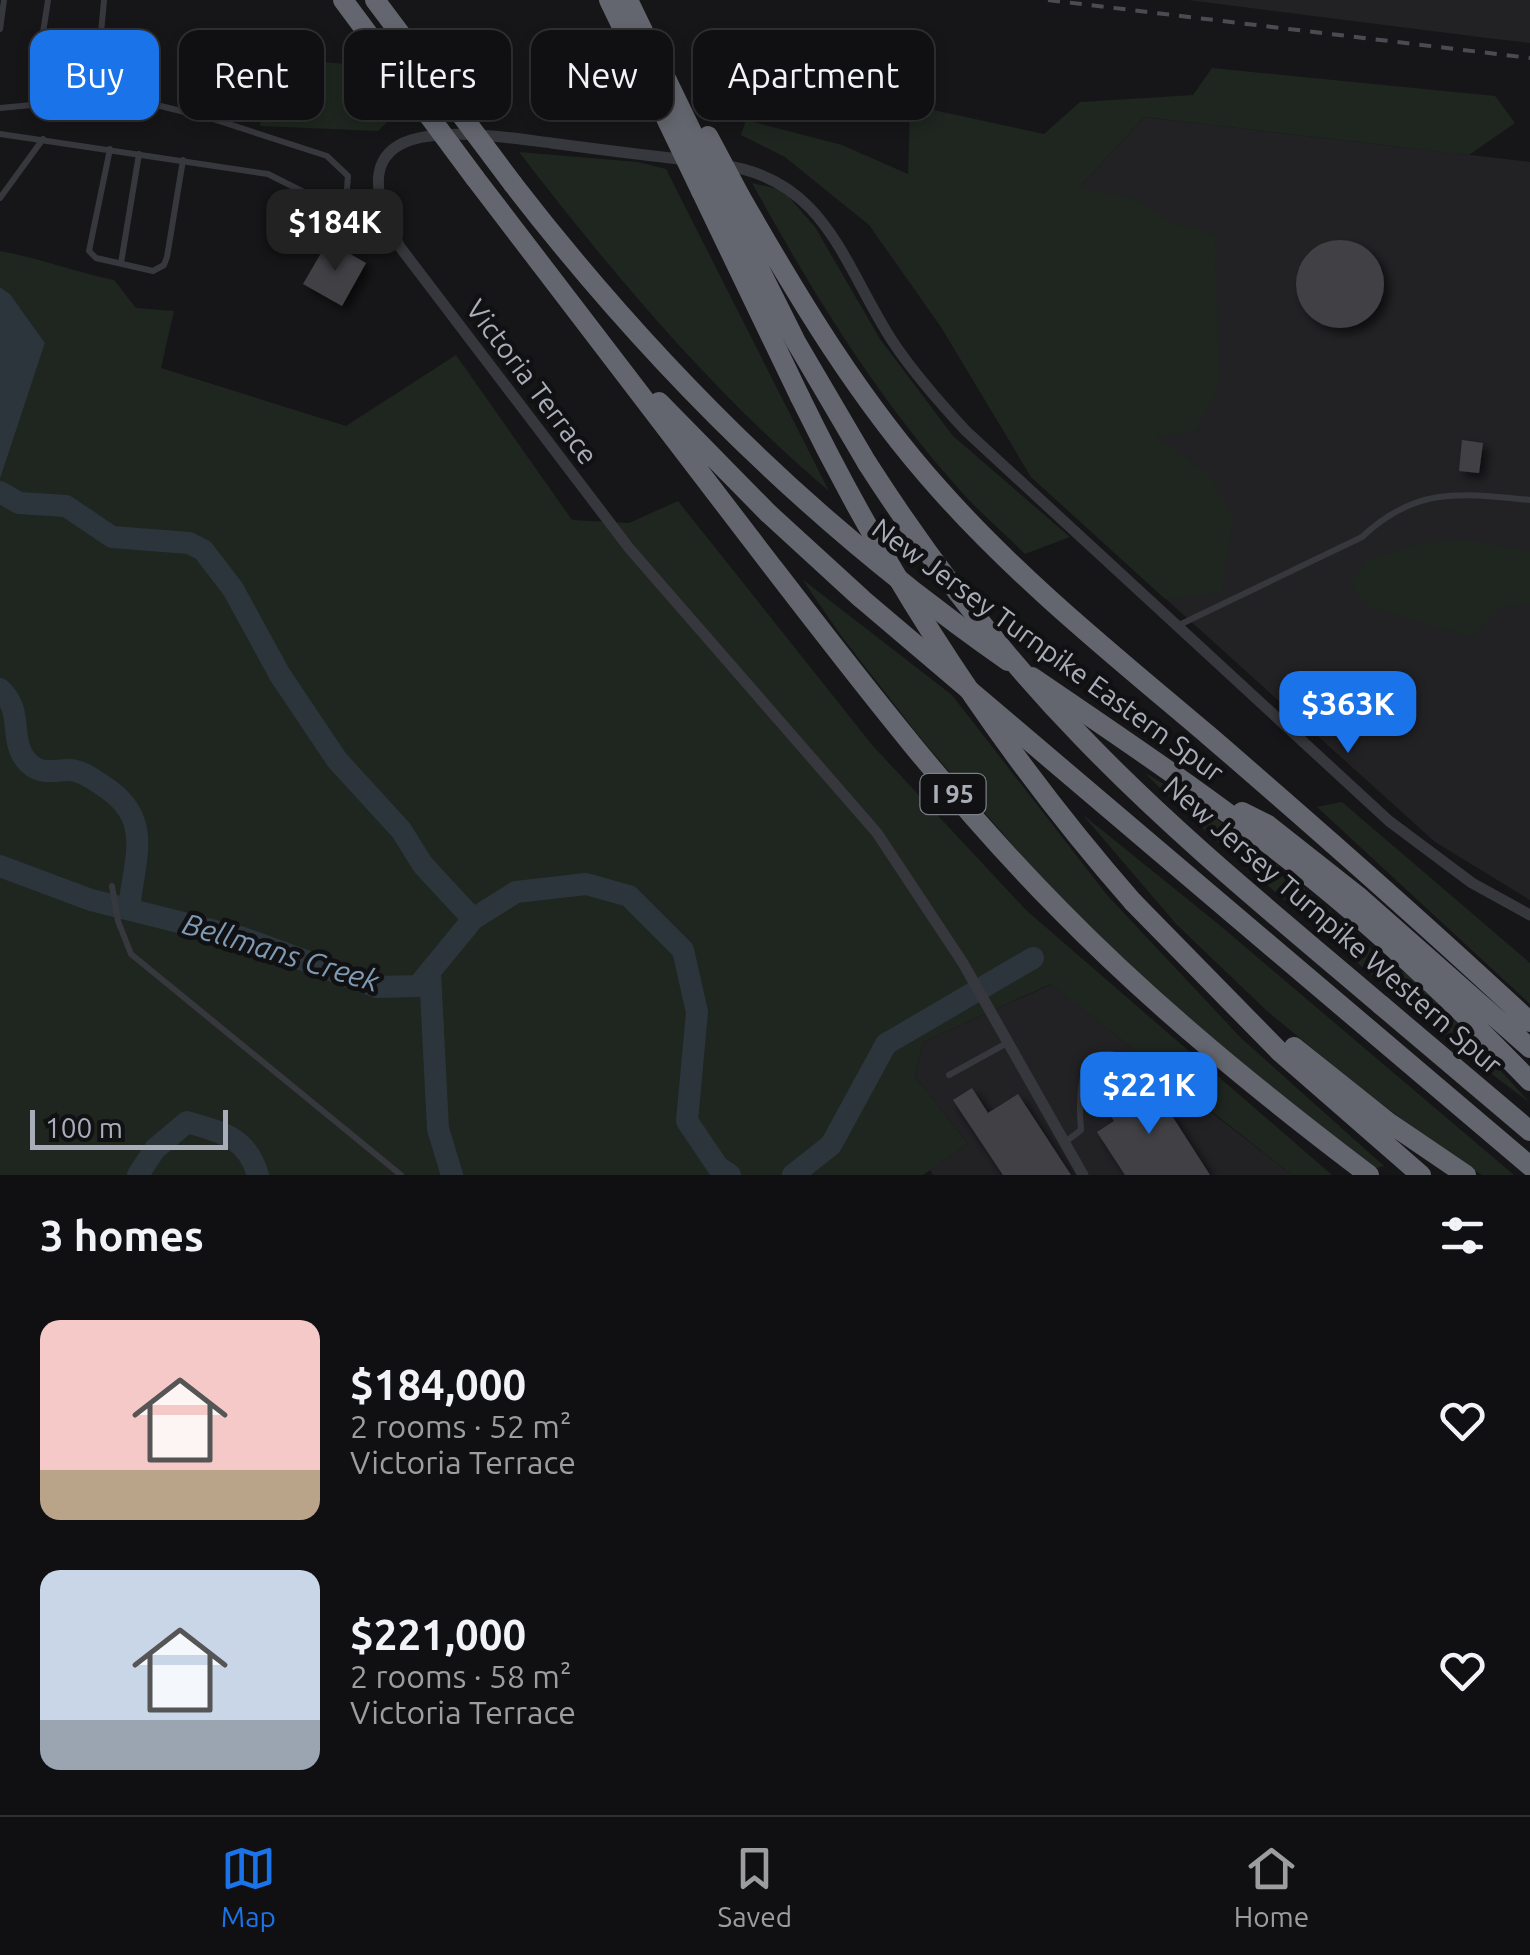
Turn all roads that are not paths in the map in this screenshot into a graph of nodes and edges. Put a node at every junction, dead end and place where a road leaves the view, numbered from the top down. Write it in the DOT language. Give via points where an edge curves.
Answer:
graph roads {
  1 [pos="4,0"];
  2 [pos="48,0"];
  3 [pos="104,0"];
  4 [pos="343,0"];
  5 [pos="376,0"];
  6 [pos="608,0"];
  7 [pos="628,0"];
  8 [pos="0,29"];
  9 [pos="0,108"];
  10 [pos="0,134"];
  11 [pos="42,139"];
  12 [pos="110,149"];
  13 [pos="139,154"];
  14 [pos="184,160"];
  15 [pos="721,193"];
  16 [pos="0,198"];
  17 [pos="345,213"];
  18 [pos="394,237"];
  19 [pos="121,263"];
  20 [pos="604,348"];
  21 [pos="1530,500"];
  22 [pos="1176,626"];
  23 [pos="1188,784"];
  24 [pos="112,886"];
  25 [pos="1530,915"];
  26 [pos="1216,990"];
  27 [pos="1530,1022"];
  28 [pos="1008,1042"];
  29 [pos="1530,1048"];
  30 [pos="949,1074"];
  31 [pos="1530,1081"];
  32 [pos="1186,1105"];
  33 [pos="1530,1131"];
  34 [pos="1064,1143"];
  35 [pos="1530,1166"];
  36 [pos="401,1175"];
  37 [pos="1083,1175"];
  38 [pos="1369,1175"];
  39 [pos="1421,1175"];
  40 [pos="1466,1175"];
  1 -- 8 [label="lane"];
  2 -- 9 [label="lane" via="32,105"];
  3 -- 17 [label="lane" via="97,77 104,92 327,156 348,176"];
  4 -- 20 [label="highway, I 95, bridge"];
  5 -- 23 [label="highway, New Jersey Turnpike Eastern Spur, bridge" via="574,261 670,371 796,494 934,608"];
  6 -- 15 [label="highway, New Jersey Turnpike Western Spur / I 95, bridge"];
  7 -- 15 [label="highway, bridge" via="674,70"];
  10 -- 11 [label="lane"];
  11 -- 12 [label="lane"];
  11 -- 16 [label="lane"];
  12 -- 13 [label="lane"];
  12 -- 19 [label="lane" via="89,251"];
  13 -- 14 [label="lane"];
  13 -- 19 [label="lane"];
  14 -- 17 [label="lane" via="268,174"];
  14 -- 19 [label="lane" via="164,264 153,270"];
  15 -- 26 [label="highway, New Jersey Turnpike Western Spur / I 95, bridge" via="800,397 940,648 1020,762 1133,902"];
  15 -- 27 [label="highway" via="917,464 982,534"];
  15 -- 33 [label="highway, New Jersey Turnpike Western Spur / I 95, bridge" via="867,464 960,596 1059,714 1176,830"];
  17 -- 18 [label="lane"];
  18 -- 22 [label="street, Victoria Terrace" via="380,208 382,168 404,143 430,134 736,166 776,179 813,210 894,344 939,402"];
  18 -- 28 [label="street, Victoria Terrace" via="629,548 878,833"];
  20 -- 35 [label="highway" via="839,580"];
  20 -- 38 [label="highway, I 95" via="880,706 1016,865 1191,1033"];
  21 -- 22 [label="lane" via="1460,493 1410,504 1362,537"];
  22 -- 25 [label="street, Victoria Terrace" via="1417,844"];
  23 -- 29 [label="highway" via="1268,825"];
  23 -- 31 [label="highway, New Jersey Turnpike Eastern Spur" via="1361,920"];
  24 -- 36 [label="lane" via="132,954"];
  26 -- 39 [label="highway, New Jersey Turnpike Western Spur / I 95"];
  26 -- 40 [label="highway"];
  28 -- 30 [label="lane"];
  28 -- 34 [label="street, Victoria Terrace"];
  32 -- 34 [label="lane" via="1122,1054 1098,1054 1088,1061 1082,1081 1081,1130"];
  34 -- 37 [label="street, Victoria Terrace"];
}
